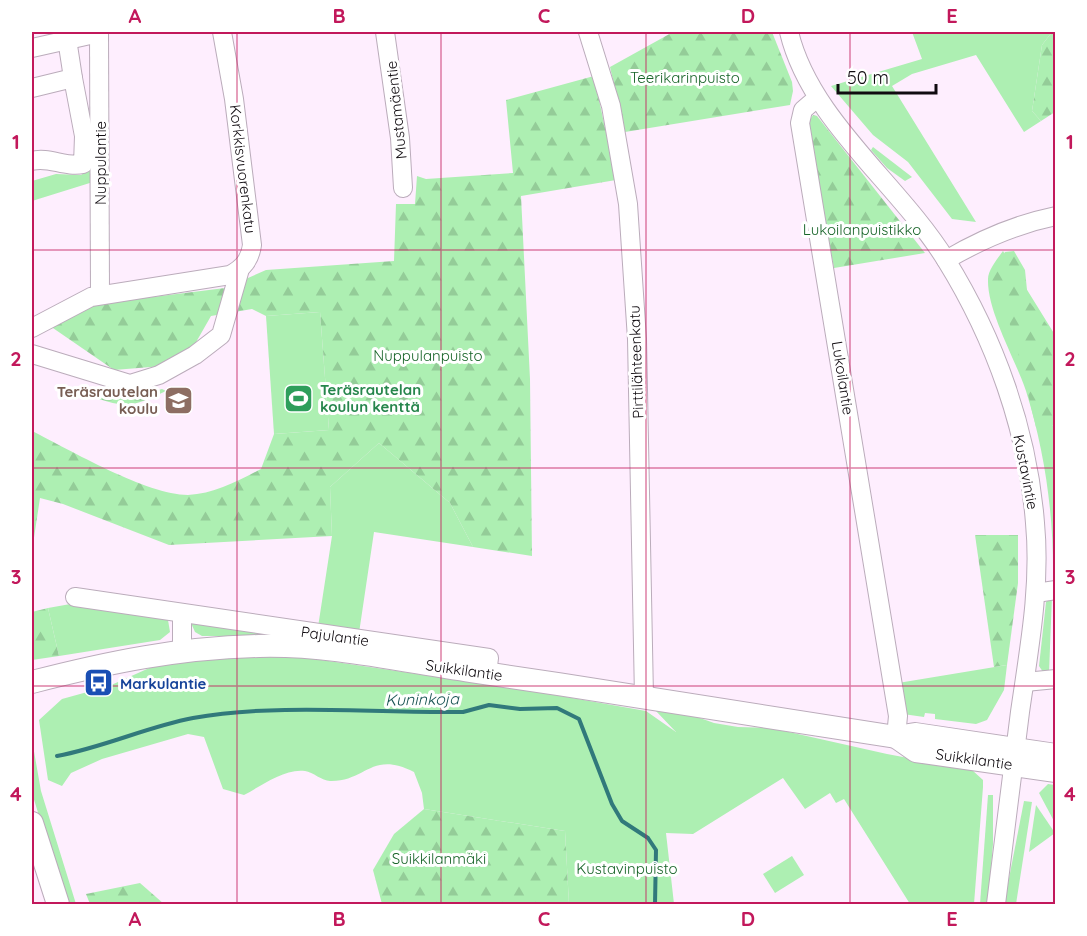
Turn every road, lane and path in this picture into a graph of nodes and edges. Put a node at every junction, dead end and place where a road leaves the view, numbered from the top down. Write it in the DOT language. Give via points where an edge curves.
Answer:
graph roads {
  1 [pos="99,32"];
  2 [pos="222,32"];
  3 [pos="385,32"];
  4 [pos="588,32"];
  5 [pos="789,32"];
  6 [pos="67,39"];
  7 [pos="32,48"];
  8 [pos="73,78"];
  9 [pos="32,88"];
  10 [pos="817,98"];
  11 [pos="32,162"];
  12 [pos="403,188"];
  13 [pos="1056,216"];
  14 [pos="946,260"];
  15 [pos="240,269"];
  16 [pos="100,295"];
  17 [pos="32,328"];
  18 [pos="32,354"];
  19 [pos="1056,590"];
  20 [pos="1036,593"];
  21 [pos="75,597"];
  22 [pos="182,613"];
  23 [pos="182,650"];
  24 [pos="488,666"];
  25 [pos="1056,679"];
  26 [pos="32,682"];
  27 [pos="1025,682"];
  28 [pos="644,697"];
  29 [pos="896,738"];
  30 [pos="1056,755"];
  31 [pos="1014,757"];
  32 [pos="1056,771"];
  33 [pos="32,823"];
  34 [pos="58,904"];
  35 [pos="996,904"];
  1 -- 6 [label="street"];
  1 -- 16 [label="street, Nuppulantie"];
  2 -- 15 [label="street, Korkkisvuorenkatu" via="252,245 249,258"];
  3 -- 12 [label="street, Mustamäentie"];
  4 -- 28 [label="street, Pirttilähteenkatu" via="611,106 628,204 637,339"];
  5 -- 10 [label="street"];
  6 -- 7 [label="street"];
  6 -- 8 [label="street"];
  8 -- 9 [label="street"];
  8 -- 11 [label="street" via="84,136 83,164"];
  10 -- 14 [label="street, Kustavintie"];
  10 -- 29 [label="street, Lukoilantie" via="803,110 800,123 898,716"];
  13 -- 14 [label="street" via="1028,222"];
  14 -- 20 [label="street, Kustavintie" via="986,334 1011,400 1035,523"];
  15 -- 16 [label="street" via="230,275"];
  15 -- 18 [label="street, Korkkisvuorenkatu" via="221,335 159,375 130,384"];
  16 -- 17 [label="street"];
  19 -- 20 [label="street"];
  20 -- 27 [label="street, Kustavintie"];
  21 -- 22 [label="street, Pajulantie"];
  22 -- 23 [label="street"];
  22 -- 24 [label="street, Pajulantie"];
  23 -- 24 [label="main road, Suikkilantie" via="262,646"];
  23 -- 26 [label="main road, Suikkilantie" via="144,655"];
  24 -- 28 [label="main road, Suikkilantie"];
  25 -- 27 [label="street"];
  27 -- 31 [label="street, Kustavintie"];
  28 -- 29 [label="main road, Suikkilantie"];
  29 -- 31 [label="main road, Suikkilantie" via="916,751"];
  30 -- 31 [label="main road, Suikkilantie"];
  31 -- 32 [label="main road, Suikkilantie"];
  31 -- 35 [label="street, Kustavintie"];
  33 -- 34 [label="main road"];
}
